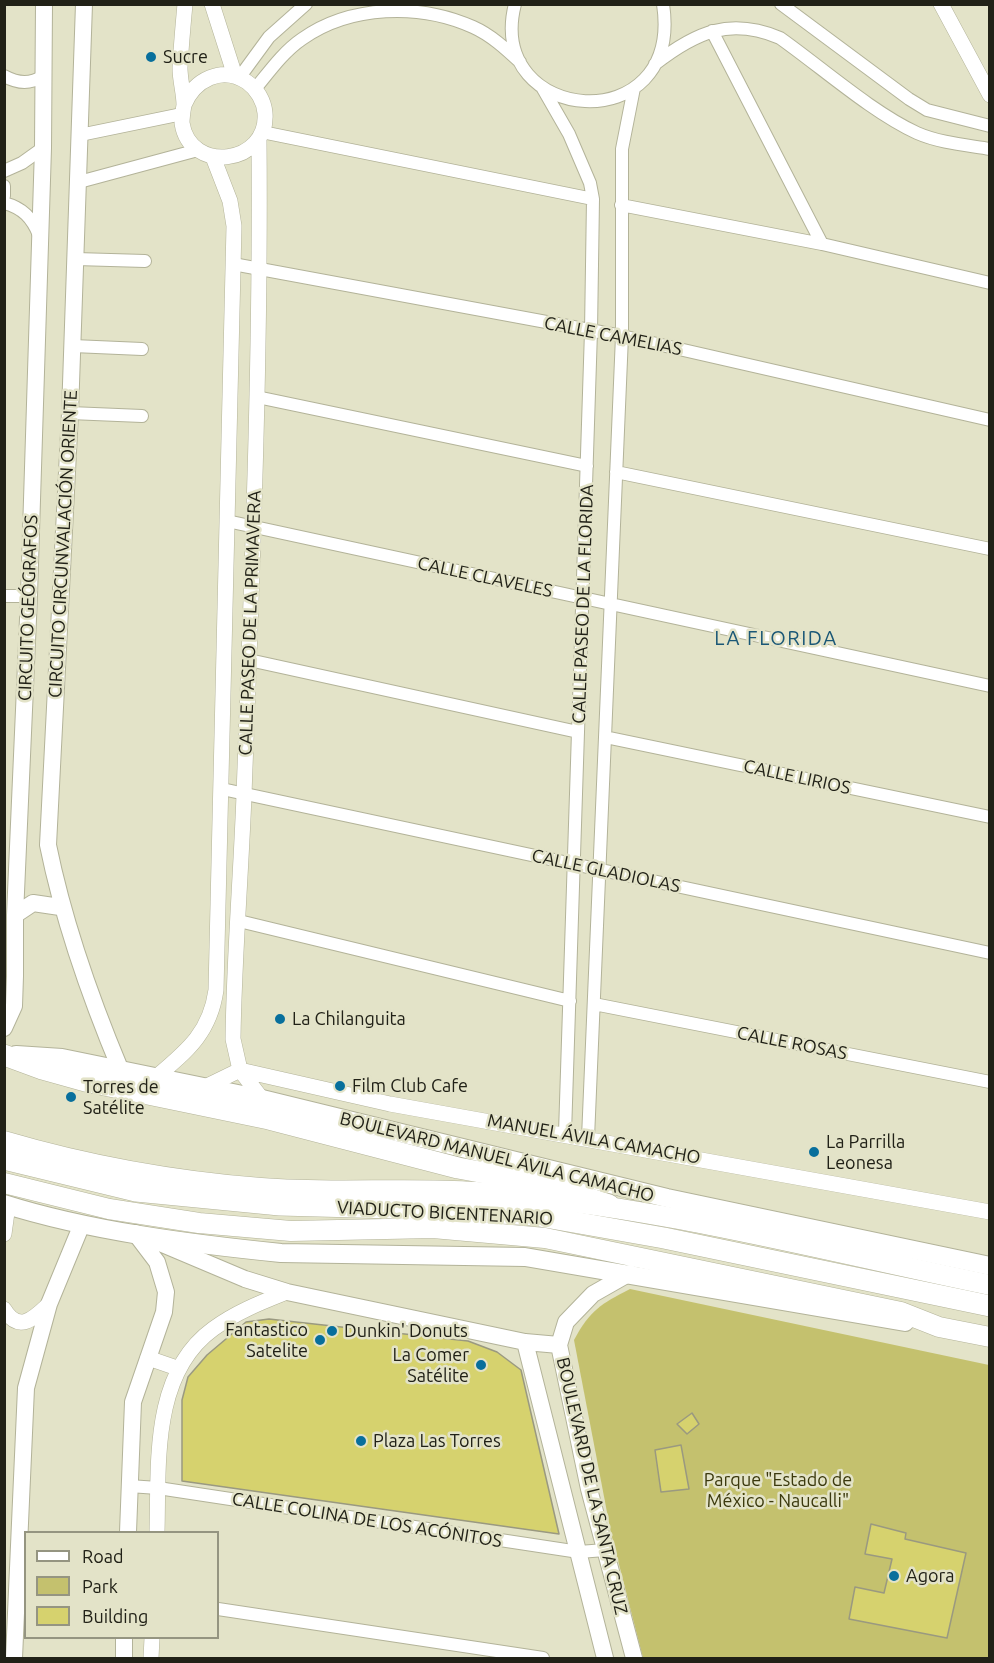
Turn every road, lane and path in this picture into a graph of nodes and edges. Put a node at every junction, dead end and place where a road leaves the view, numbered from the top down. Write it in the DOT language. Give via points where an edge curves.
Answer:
graph roads {
  1 [pos="44,4"];
  2 [pos="84,4"];
  3 [pos="185,4"];
  4 [pos="212,4"];
  5 [pos="306,4"];
  6 [pos="515,4"];
  7 [pos="663,4"];
  8 [pos="781,4"];
  9 [pos="942,4"];
  10 [pos="712,32"];
  11 [pos="520,62"];
  12 [pos="655,64"];
  13 [pos="4,76"];
  14 [pos="44,76"];
  15 [pos="237,77"];
  16 [pos="542,87"];
  17 [pos="634,88"];
  18 [pos="255,90"];
  19 [pos="990,95"];
  20 [pos="183,110"];
  21 [pos="990,126"];
  22 [pos="80,135"];
  23 [pos="260,135"];
  24 [pos="43,148"];
  25 [pos="990,149"];
  26 [pos="198,150"];
  27 [pos="213,157"];
  28 [pos="4,171"];
  29 [pos="79,182"];
  30 [pos="4,186"];
  31 [pos="4,196"];
  32 [pos="593,199"];
  33 [pos="4,202"];
  34 [pos="621,205"];
  35 [pos="39,236"];
  36 [pos="822,244"];
  37 [pos="76,259"];
  38 [pos="145,261"];
  39 [pos="233,264"];
  40 [pos="260,269"];
  41 [pos="990,283"];
  42 [pos="591,331"];
  43 [pos="622,336"];
  44 [pos="73,346"];
  45 [pos="142,349"];
  46 [pos="257,397"];
  47 [pos="70,413"];
  48 [pos="142,416"];
  49 [pos="990,420"];
  50 [pos="587,466"];
  51 [pos="616,472"];
  52 [pos="227,521"];
  53 [pos="252,527"];
  54 [pos="990,549"];
  55 [pos="4,596"];
  56 [pos="29,596"];
  57 [pos="583,598"];
  58 [pos="611,604"];
  59 [pos="249,660"];
  60 [pos="990,686"];
  61 [pos="578,732"];
  62 [pos="605,737"];
  63 [pos="222,789"];
  64 [pos="244,795"];
  65 [pos="990,817"];
  66 [pos="48,845"];
  67 [pos="18,847"];
  68 [pos="574,865"];
  69 [pos="599,870"];
  70 [pos="10,877"];
  71 [pos="60,907"];
  72 [pos="15,915"];
  73 [pos="239,921"];
  74 [pos="990,953"];
  75 [pos="570,1001"];
  76 [pos="594,1004"];
  77 [pos="4,1028"];
  78 [pos="4,1054"];
  79 [pos="240,1070"];
  80 [pos="121,1071"];
  81 [pos="155,1078"];
  82 [pos="990,1082"];
  83 [pos="203,1088"];
  84 [pos="262,1099"];
  85 [pos="565,1133"];
  86 [pos="588,1138"];
  87 [pos="4,1141"];
  88 [pos="4,1159"];
  89 [pos="4,1183"];
  90 [pos="6,1205"];
  91 [pos="609,1205"];
  92 [pos="990,1212"];
  93 [pos="82,1224"];
  94 [pos="134,1233"];
  95 [pos="4,1234"];
  96 [pos="990,1266"];
  97 [pos="630,1273"];
  98 [pos="990,1285"];
  99 [pos="287,1292"];
  100 [pos="49,1304"];
  101 [pos="990,1306"];
  102 [pos="4,1309"];
  103 [pos="939,1327"];
  104 [pos="990,1337"];
  105 [pos="525,1342"];
  106 [pos="559,1345"];
  107 [pos="148,1358"];
  108 [pos="177,1368"];
  109 [pos="129,1486"];
  110 [pos="158,1488"];
  111 [pos="128,1531"];
  112 [pos="157,1531"];
  113 [pos="605,1550"];
  114 [pos="579,1552"];
  115 [pos="219,1610"];
  116 [pos="124,1639"];
  117 [pos="152,1639"];
  118 [pos="14,1659"];
  119 [pos="124,1659"];
  120 [pos="151,1659"];
  121 [pos="543,1659"];
  122 [pos="605,1659"];
  123 [pos="634,1659"];
  1 -- 14 [label="main road, CIRCUITO GEÓGRAFOS"];
  2 -- 22 [label="main road, CIRCUITO CIRCUNVALACIÓN ORIENTE"];
  3 -- 20 [label="street" via="180,70"];
  4 -- 15 [label="street"];
  5 -- 15 [label="street" via="269,37"];
  6 -- 11 [label="street" via="513,40"];
  7 -- 12 [label="street" via="666,24"];
  8 -- 21 [label="street" via="927,110"];
  9 -- 19 [label="street"];
  10 -- 12 [label="street" via="681,44"];
  10 -- 25 [label="street" via="737,27 762,30 780,38 918,133"];
  10 -- 36 [label="street"];
  11 -- 16 [label="street"];
  11 -- 18 [label="street" via="471,26 382,10 350,17 301,39"];
  12 -- 17 [label="street"];
  13 -- 14 [label="street" via="31,82"];
  14 -- 24 [label="main road, CIRCUITO GEÓGRAFOS"];
  15 -- 18 [label="street"];
  15 -- 20 [label="street" via="216,75 200,82"];
  16 -- 17 [label="street" via="578,102 616,98"];
  16 -- 32 [label="street, CALLE PASEO DE LA FLORIDA" via="584,166"];
  17 -- 34 [label="street, CALLE PASEO DE LA FLORIDA" via="622,149"];
  18 -- 23 [label="street" via="265,110"];
  20 -- 22 [label="street"];
  20 -- 26 [label="street" via="186,134"];
  22 -- 29 [label="main road, CIRCUITO CIRCUNVALACIÓN ORIENTE"];
  23 -- 27 [label="street" via="239,156"];
  23 -- 32 [label="street"];
  23 -- 40 [label="street, CALLE PASEO DE LA PRIMAVERA"];
  24 -- 28 [label="street"];
  24 -- 35 [label="main road, CIRCUITO GEÓGRAFOS"];
  26 -- 27 [label="street"];
  26 -- 29 [label="street"];
  27 -- 39 [label="street, CALLE PASEO DE LA PRIMAVERA" via="230,201"];
  29 -- 37 [label="main road, CIRCUITO CIRCUNVALACIÓN ORIENTE"];
  30 -- 31 [label="street"];
  32 -- 42 [label="street, CALLE PASEO DE LA FLORIDA"];
  33 -- 35 [label="street" via="21,209"];
  34 -- 36 [label="street"];
  34 -- 43 [label="street, CALLE PASEO DE LA FLORIDA"];
  35 -- 56 [label="main road, CIRCUITO GEÓGRAFOS"];
  36 -- 41 [label="street"];
  37 -- 38 [label="street"];
  37 -- 44 [label="main road, CIRCUITO CIRCUNVALACIÓN ORIENTE"];
  39 -- 40 [label="street, CALLE CAMELIAS"];
  39 -- 52 [label="street, CALLE PASEO DE LA PRIMAVERA"];
  40 -- 42 [label="street, CALLE CAMELIAS"];
  40 -- 46 [label="street, CALLE PASEO DE LA PRIMAVERA"];
  42 -- 43 [label="street, CALLE CAMELIAS"];
  42 -- 50 [label="street, CALLE PASEO DE LA FLORIDA"];
  43 -- 49 [label="street, CALLE CAMELIAS"];
  43 -- 51 [label="street, CALLE PASEO DE LA FLORIDA"];
  44 -- 45 [label="street"];
  44 -- 47 [label="main road, CIRCUITO CIRCUNVALACIÓN ORIENTE"];
  46 -- 50 [label="street"];
  46 -- 53 [label="street, CALLE PASEO DE LA PRIMAVERA"];
  47 -- 48 [label="street"];
  47 -- 66 [label="main road, CIRCUITO CIRCUNVALACIÓN ORIENTE"];
  50 -- 57 [label="street, CALLE PASEO DE LA FLORIDA"];
  51 -- 54 [label="street"];
  51 -- 58 [label="street, CALLE PASEO DE LA FLORIDA"];
  52 -- 53 [label="street, CALLE CLAVELES"];
  52 -- 63 [label="street, CALLE PASEO DE LA PRIMAVERA"];
  53 -- 57 [label="street, CALLE CLAVELES"];
  53 -- 59 [label="street, CALLE PASEO DE LA PRIMAVERA"];
  55 -- 56 [label="street"];
  56 -- 67 [label="main road, CIRCUITO GEÓGRAFOS"];
  57 -- 58 [label="street, CALLE CLAVELES"];
  57 -- 61 [label="street, CALLE PASEO DE LA FLORIDA"];
  58 -- 60 [label="street, CALLE CLAVELES"];
  58 -- 62 [label="street, CALLE PASEO DE LA FLORIDA"];
  59 -- 61 [label="street"];
  59 -- 64 [label="street, CALLE PASEO DE LA PRIMAVERA"];
  61 -- 68 [label="street, CALLE PASEO DE LA FLORIDA"];
  62 -- 65 [label="street, CALLE LIRIOS"];
  62 -- 69 [label="street, CALLE PASEO DE LA FLORIDA"];
  63 -- 64 [label="street, CALLE GLADIOLAS"];
  63 -- 81 [label="street, CALLE PASEO DE LA PRIMAVERA" via="214,1006 197,1039"];
  64 -- 68 [label="street, CALLE GLADIOLAS"];
  64 -- 73 [label="street, CALLE PASEO DE LA PRIMAVERA"];
  66 -- 67 [label="main road" via="33,851"];
  66 -- 71 [label="main road, CIRCUITO CIRCUNVALACIÓN ORIENTE"];
  67 -- 70 [label="main road, CIRCUITO GEÓGRAFOS"];
  68 -- 69 [label="street, CALLE GLADIOLAS"];
  68 -- 75 [label="street, CALLE PASEO DE LA FLORIDA"];
  69 -- 74 [label="street, CALLE GLADIOLAS"];
  69 -- 76 [label="street, CALLE PASEO DE LA FLORIDA"];
  70 -- 72 [label="main road, CIRCUITO GEÓGRAFOS"];
  71 -- 72 [label="main road" via="33,903"];
  71 -- 80 [label="main road, CIRCUITO CIRCUNVALACIÓN ORIENTE" via="92,1002"];
  72 -- 77 [label="main road, CIRCUITO GEÓGRAFOS" via="14,1006"];
  73 -- 75 [label="street"];
  73 -- 79 [label="street, CALLE PASEO DE LA PRIMAVERA" via="233,1039"];
  75 -- 85 [label="street, CALLE PASEO DE LA FLORIDA"];
  76 -- 82 [label="street, CALLE ROSAS"];
  76 -- 86 [label="street, CALLE PASEO DE LA FLORIDA"];
  78 -- 80 [label="main road, BOULEVARD MANUEL ÁVILA CAMACHO" via="62,1058"];
  78 -- 91 [label="highway" via="85,1081 269,1119 458,1168 540,1183"];
  79 -- 83 [label="street"];
  79 -- 84 [label="street, CALLE PASEO DE LA PRIMAVERA"];
  79 -- 85 [label="street, MANUEL ÁVILA CAMACHO" via="390,1104"];
  80 -- 81 [label="main road, BOULEVARD MANUEL ÁVILA CAMACHO"];
  81 -- 83 [label="main road, BOULEVARD MANUEL ÁVILA CAMACHO"];
  83 -- 84 [label="main road, BOULEVARD MANUEL ÁVILA CAMACHO"];
  84 -- 96 [label="main road, BOULEVARD MANUEL ÁVILA CAMACHO" via="667,1198"];
  85 -- 86 [label="street, MANUEL ÁVILA CAMACHO"];
  86 -- 92 [label="street, MANUEL ÁVILA CAMACHO"];
  87 -- 91 [label="highway, BOULEVARD MANUEL ÁVILA CAMACHO" via="134,1174 263,1188 476,1192"];
  88 -- 101 [label="highway, VIADUCTO BICENTENARIO" via="136,1191 280,1205 534,1215"];
  89 -- 103 [label="highway" via="110,1209 199,1223 291,1231 433,1228 545,1238 901,1312"];
  90 -- 93 [label="main road"];
  90 -- 95 [label="street"];
  91 -- 98 [label="highway, BOULEVARD MANUEL ÁVILA CAMACHO"];
  93 -- 94 [label="main road"];
  93 -- 100 [label="main road"];
  94 -- 97 [label="main road" via="281,1253 525,1257"];
  94 -- 99 [label="main road"];
  94 -- 107 [label="main road" via="157,1262 166,1292 164,1312"];
  97 -- 103 [label="main road"];
  97 -- 106 [label="main road, BOULEVARD DE LA SANTA CRUZ" via="589,1298 566,1322"];
  99 -- 105 [label="main road"];
  99 -- 108 [label="street" via="248,1308 213,1329"];
  100 -- 102 [label="street" via="31,1320 21,1322 9,1317"];
  100 -- 118 [label="main road" via="32,1361 23,1416"];
  103 -- 104 [label="highway"];
  105 -- 106 [label="main road"];
  105 -- 114 [label="main road, BOULEVARD DE LA SANTA CRUZ"];
  106 -- 113 [label="main road, BOULEVARD DE LA SANTA CRUZ"];
  107 -- 108 [label="street"];
  107 -- 109 [label="main road" via="133,1402"];
  108 -- 110 [label="street" via="164,1411"];
  109 -- 110 [label="street, CALLE COLINA DE LOS ACÓNITOS"];
  109 -- 111 [label="main road"];
  110 -- 112 [label="street"];
  110 -- 114 [label="street, CALLE COLINA DE LOS ACÓNITOS"];
  113 -- 114 [label="street, CALLE COLINA DE LOS ACÓNITOS"];
  113 -- 123 [label="main road, BOULEVARD DE LA SANTA CRUZ"];
  114 -- 122 [label="main road, BOULEVARD DE LA SANTA CRUZ"];
  115 -- 121 [label="street"];
  116 -- 119 [label="main road"];
  117 -- 120 [label="street"];
}
